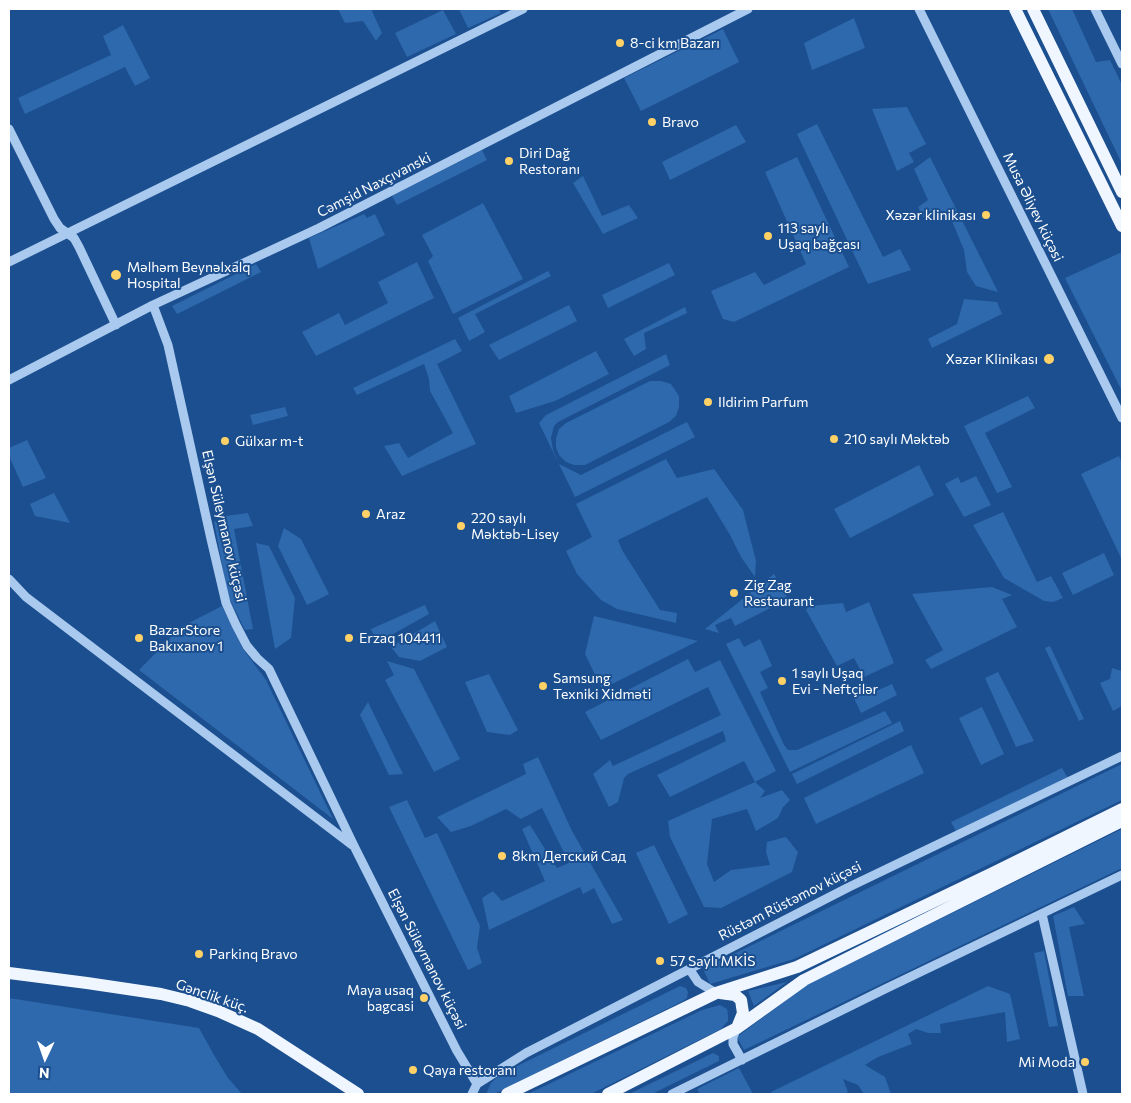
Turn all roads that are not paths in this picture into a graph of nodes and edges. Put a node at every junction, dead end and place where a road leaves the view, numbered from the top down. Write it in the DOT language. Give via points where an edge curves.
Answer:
graph roads {
  1 [pos="523,9"];
  2 [pos="748,9"];
  3 [pos="919,9"];
  4 [pos="1015,9"];
  5 [pos="1033,9"];
  6 [pos="1095,9"];
  7 [pos="1122,64"];
  8 [pos="9,128"];
  9 [pos="1122,192"];
  10 [pos="1122,226"];
  11 [pos="68,234"];
  12 [pos="9,262"];
  13 [pos="153,305"];
  14 [pos="116,326"];
  15 [pos="9,380"];
  16 [pos="1122,418"];
  17 [pos="9,579"];
  18 [pos="1122,756"];
  19 [pos="1122,808"];
  20 [pos="1122,822"];
  21 [pos="354,846"];
  22 [pos="1122,875"];
  23 [pos="1042,914"];
  24 [pos="690,970"];
  25 [pos="9,973"];
  26 [pos="716,993"];
  27 [pos="736,1028"];
  28 [pos="742,1060"];
  29 [pos="477,1084"];
  30 [pos="682,1092"];
  31 [pos="358,1094"];
  32 [pos="472,1094"];
  33 [pos="507,1094"];
  34 [pos="608,1094"];
  35 [pos="672,1094"];
  36 [pos="1083,1094"];
  1 -- 11 [label="street"];
  2 -- 13 [label="street, Cəmşid Naxçıvanski" via="320,228"];
  3 -- 16 [label="street, Musa Əliyev küçəsi"];
  4 -- 10 [label="main road"];
  5 -- 9 [label="main road"];
  6 -- 7 [label="street"];
  8 -- 11 [label="street" via="54,219"];
  11 -- 12 [label="street"];
  11 -- 14 [label="street" via="79,246"];
  13 -- 14 [label="street, Cəmşid Naxçıvanski"];
  13 -- 21 [label="street, Elşən Süleymanov küçəsi" via="168,345 226,603 247,646 269,669"];
  14 -- 15 [label="street, Cəmşid Naxçıvanski"];
  17 -- 21 [label="street, Elşən Süleymanov küçəsi" via="26,598"];
  18 -- 24 [label="street, Rüstəm Rüstəmov küçəsi" via="849,887"];
  19 -- 26 [label="main road" via="993,874 797,967"];
  20 -- 27 [label="main road" via="804,980"];
  21 -- 29 [label="street, Elşən Süleymanov küçəsi"];
  22 -- 23 [label="street"];
  23 -- 28 [label="street"];
  23 -- 36 [label="street"];
  24 -- 26 [label="street" via="698,982"];
  24 -- 29 [label="street, Rüstəm Rüstəmov küçəsi" via="526,1053"];
  25 -- 31 [label="main road, Gənclik küç." via="190,1001 258,1029"];
  26 -- 27 [label="main road" via="735,994 741,1000 743,1014"];
  26 -- 33 [label="main road"];
  27 -- 28 [label="street" via="733,1044"];
  27 -- 34 [label="main road"];
  28 -- 30 [label="street"];
  29 -- 32 [label="street"];
  30 -- 35 [label="street"];
}
